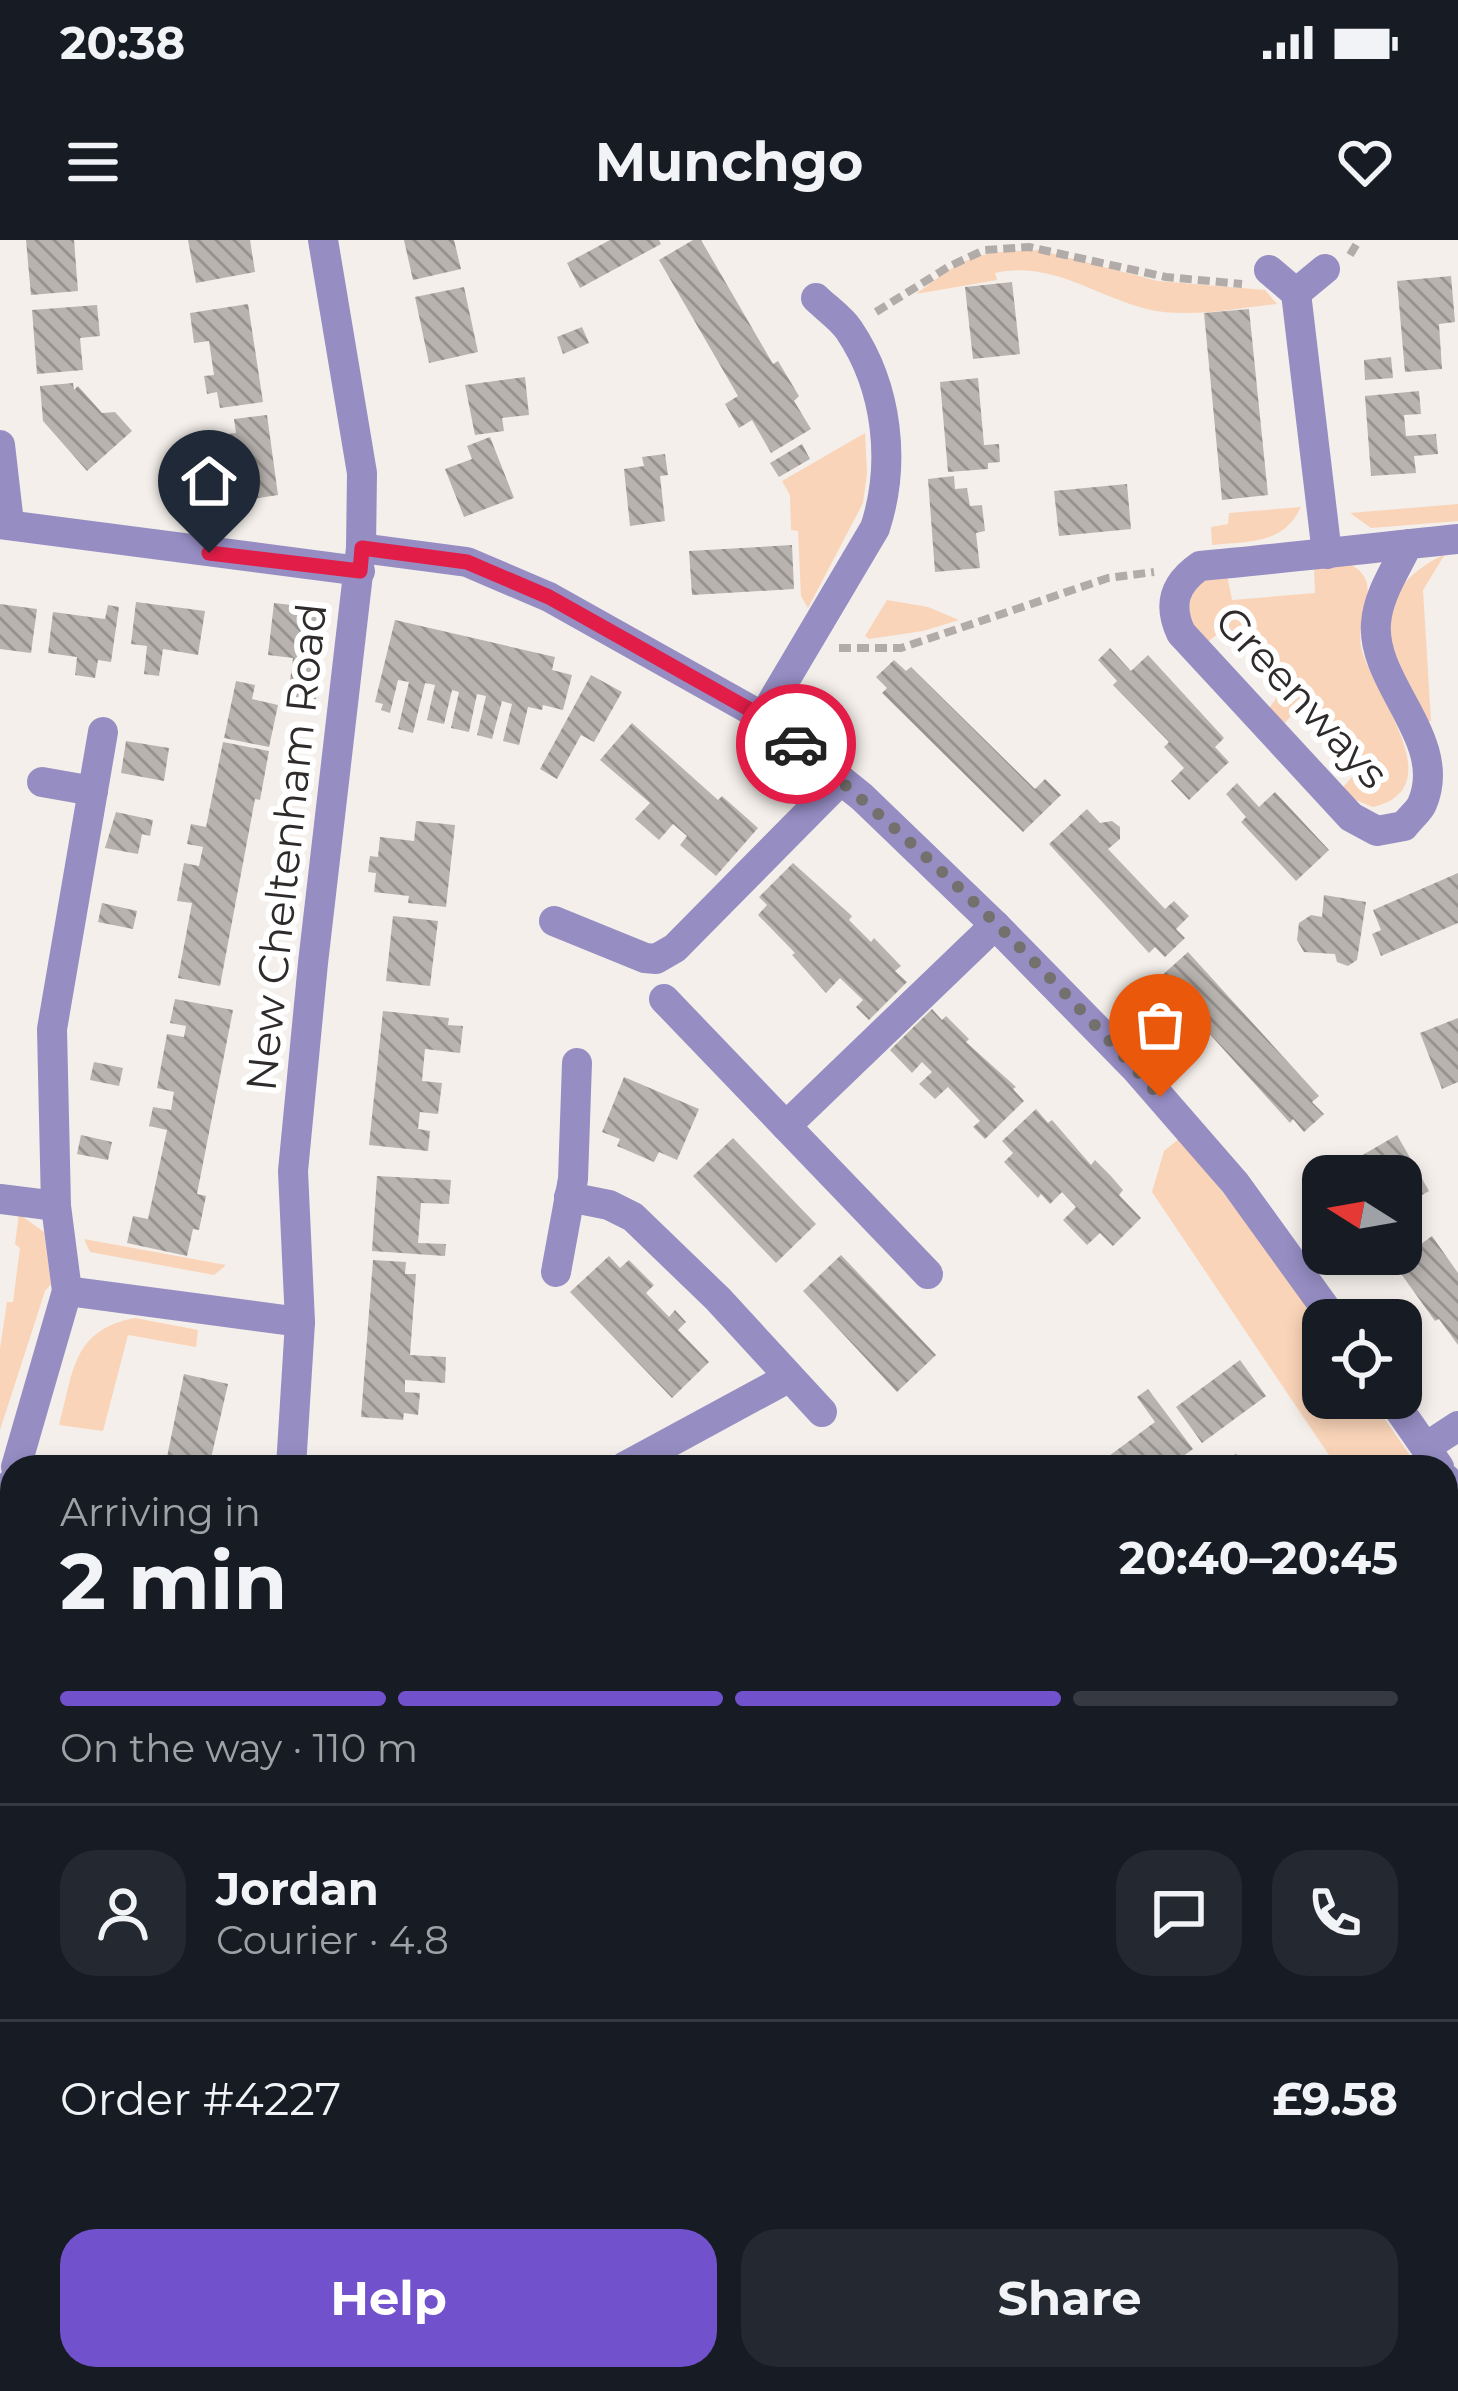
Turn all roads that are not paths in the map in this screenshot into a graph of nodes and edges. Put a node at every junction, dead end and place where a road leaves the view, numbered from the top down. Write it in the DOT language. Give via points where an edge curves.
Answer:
graph roads {
  1 [pos="323,240"];
  2 [pos="1325,269"];
  3 [pos="816,298"];
  4 [pos="0,445"];
  5 [pos="5,524"];
  6 [pos="1458,539"];
  7 [pos="1408,544"];
  8 [pos="1327,554"];
  9 [pos="361,560"];
  10 [pos="763,717"];
  11 [pos="103,731"];
  12 [pos="841,780"];
  13 [pos="42,782"];
  14 [pos="93,791"];
  15 [pos="554,921"];
  16 [pos="995,925"];
  17 [pos="664,999"];
  18 [pos="578,1064"];
  19 [pos="786,1126"];
  20 [pos="569,1197"];
  21 [pos="0,1199"];
  22 [pos="56,1206"];
  23 [pos="556,1272"];
  24 [pos="928,1274"];
  25 [pos="67,1291"];
  26 [pos="1319,1299"];
  27 [pos="300,1322"];
  28 [pos="788,1378"];
  29 [pos="822,1412"];
  30 [pos="1406,1419"];
  31 [pos="1458,1426"];
  32 [pos="19,1455"];
  33 [pos="297,1455"];
  34 [pos="646,1455"];
  35 [pos="1431,1455"];
  36 [pos="1434,1455"];
  1 -- 9 [label="street, New Cheltenham Road" via="362,473"];
  2 -- 8 [label="street" via="1282,281"];
  3 -- 10 [label="street" via="849,329 878,395 886,496"];
  4 -- 5 [label="street"];
  5 -- 9 [label="street" via="304,567"];
  6 -- 7 [label="street, Greenways"];
  7 -- 8 [label="street, Greenways"];
  7 -- 8 [label="street, Greenways" via="1376,626 1419,735 1426,775 1422,804 1404,826 1377,831 1351,817 1181,633 1173,614 1173,598 1200,566"];
  9 -- 10 [label="street" via="467,562 549,597"];
  9 -- 27 [label="street, New Cheltenham Road" via="293,1172"];
  10 -- 12 [label="street"];
  11 -- 14 [label="street"];
  12 -- 15 [label="street" via="656,959"];
  12 -- 16 [label="street"];
  13 -- 14 [label="street"];
  14 -- 22 [label="street" via="52,1029"];
  16 -- 19 [label="street"];
  16 -- 26 [label="street" via="1235,1183"];
  17 -- 19 [label="street"];
  18 -- 20 [label="street"];
  19 -- 24 [label="street"];
  20 -- 23 [label="street"];
  20 -- 28 [label="street" via="633,1217"];
  21 -- 22 [label="street"];
  22 -- 25 [label="street"];
  25 -- 27 [label="street"];
  25 -- 32 [label="street"];
  27 -- 33 [label="street, New Cheltenham Road"];
  28 -- 29 [label="street"];
  28 -- 34 [label="street"];
  30 -- 35 [label="street"];
  31 -- 36 [label="street"];
}
